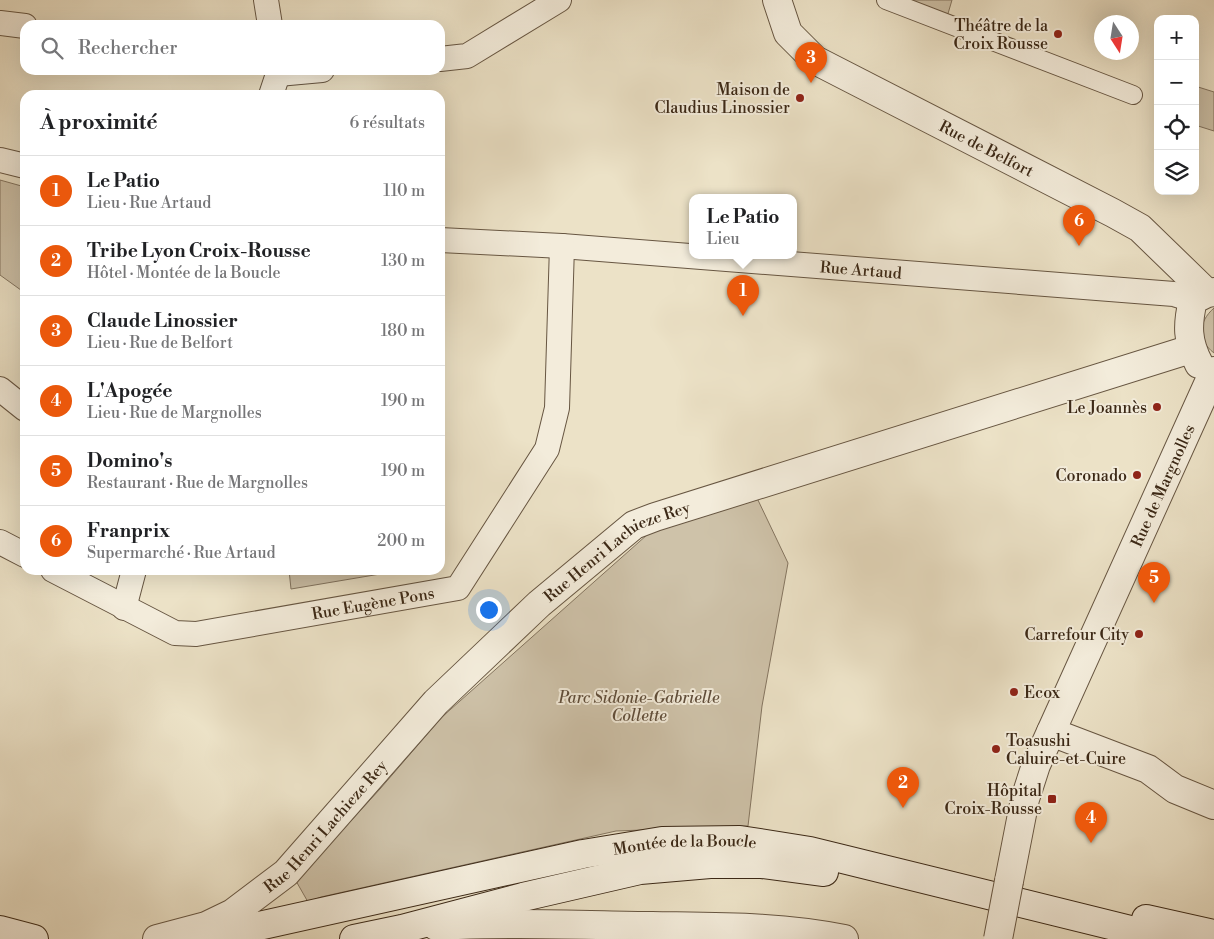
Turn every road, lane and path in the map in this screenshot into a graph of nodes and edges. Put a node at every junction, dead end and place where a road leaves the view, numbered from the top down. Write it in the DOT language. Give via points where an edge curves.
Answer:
graph roads {
  1 [pos="266,0"];
  2 [pos="559,0"];
  3 [pos="777,0"];
  4 [pos="886,0"];
  5 [pos="269,20"];
  6 [pos="0,23"];
  7 [pos="20,25"];
  8 [pos="445,58"];
  9 [pos="298,75"];
  10 [pos="275,80"];
  11 [pos="1133,95"];
  12 [pos="0,160"];
  13 [pos="20,165"];
  14 [pos="445,240"];
  15 [pos="562,246"];
  16 [pos="689,256"];
  17 [pos="729,259"];
  18 [pos="1205,295"];
  19 [pos="1191,349"];
  20 [pos="1214,370"];
  21 [pos="0,389"];
  22 [pos="20,405"];
  23 [pos="0,542"];
  24 [pos="20,552"];
  25 [pos="62,575"];
  26 [pos="133,575"];
  27 [pos="124,608"];
  28 [pos="1051,732"];
  29 [pos="1214,805"];
  30 [pos="957,888"];
  31 [pos="402,929"];
  32 [pos="0,930"];
  33 [pos="1214,934"];
  34 [pos="34,939"];
  35 [pos="157,939"];
  36 [pos="200,939"];
  37 [pos="354,939"];
  38 [pos="844,939"];
  39 [pos="998,939"];
  40 [pos="1108,939"];
  41 [pos="1167,939"];
  1 -- 5 [label="street"];
  2 -- 8 [label="street" via="467,56"];
  3 -- 18 [label="street, Rue de Belfort" via="788,33 815,60 1140,228"];
  4 -- 11 [label="street"];
  6 -- 7 [label="street"];
  9 -- 10 [label="street"];
  12 -- 13 [label="street"];
  14 -- 15 [label="street, Rue Artaud"];
  15 -- 16 [label="street, Rue Artaud"];
  15 -- 27 [label="street, Rue Eugène Pons" via="557,408 547,449 458,588 196,634 175,633"];
  17 -- 18 [label="street, Rue Artaud"];
  18 -- 19 [label="street" via="1188,318"];
  19 -- 20 [label="street" via="1200,366"];
  19 -- 35 [label="street, Rue Henri Lachieze Rey" via="634,525 539,604 436,702 286,873 233,913 206,926"];
  20 -- 28 [label="street, Rue de Margnolles"];
  21 -- 22 [label="street"];
  23 -- 24 [label="street"];
  25 -- 27 [label="street, Rue Eugène Pons"];
  26 -- 27 [label="street"];
  28 -- 29 [label="street" via="1148,769 1174,788"];
  28 -- 39 [label="street, Rue de Margnolles, bridge" via="1025,799"];
  30 -- 33 [label="street" via="1032,893"];
  30 -- 36 [label="street, Montée de la Boucle" via="810,851 740,840 662,841 583,854"];
  30 -- 41 [label="street, Montée de la Boucle"];
  31 -- 37 [label="street, Montée de la Boucle"];
  31 -- 38 [label="street" via="504,923 748,927"];
  31 -- 40 [label="street, Montée de la Boucle" via="640,870 710,864 762,864 817,871"];
  32 -- 34 [label="street"];
}
